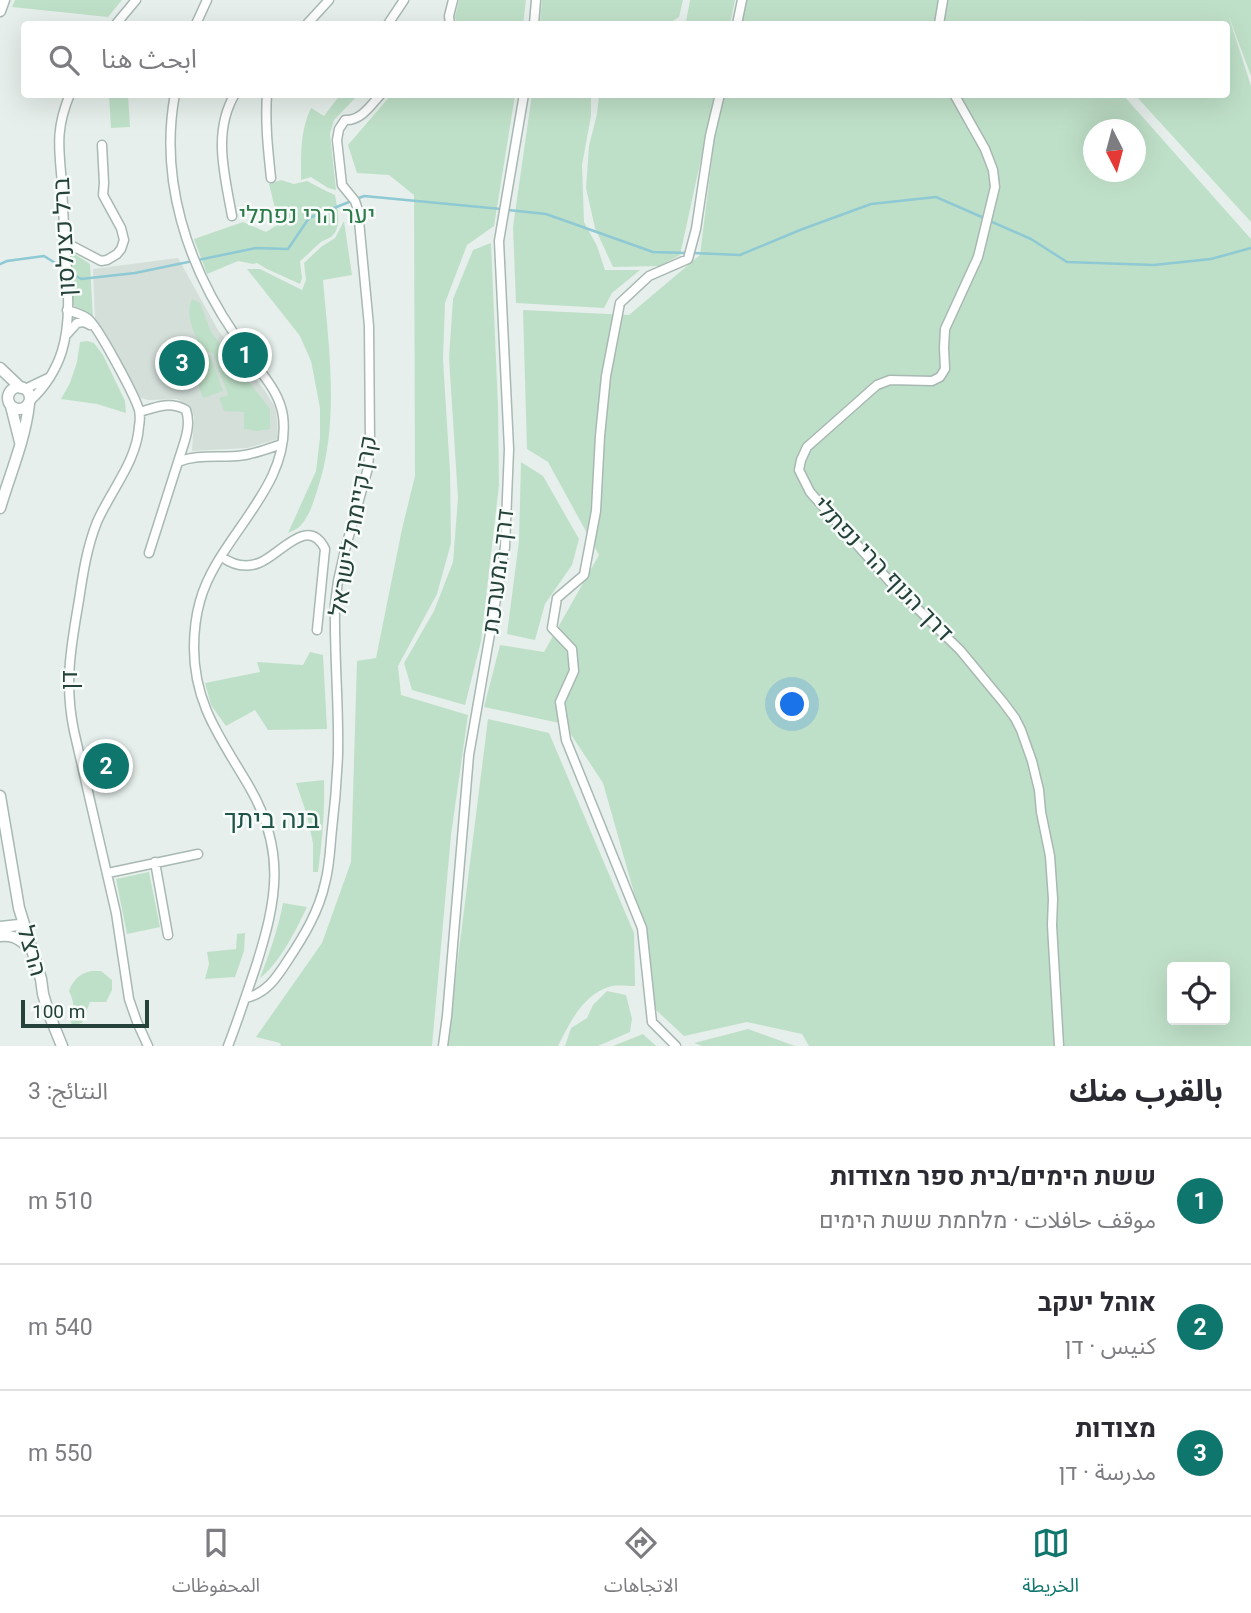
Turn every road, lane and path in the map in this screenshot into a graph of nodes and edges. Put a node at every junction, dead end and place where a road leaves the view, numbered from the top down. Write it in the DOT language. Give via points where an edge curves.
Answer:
graph roads {
  1 [pos="4,0"];
  2 [pos="136,0"];
  3 [pos="207,0"];
  4 [pos="329,0"];
  5 [pos="404,0"];
  6 [pos="453,0"];
  7 [pos="536,0"];
  8 [pos="743,0"];
  9 [pos="943,0"];
  10 [pos="0,11"];
  11 [pos="118,21"];
  12 [pos="197,21"];
  13 [pos="310,21"];
  14 [pos="390,21"];
  15 [pos="450,21"];
  16 [pos="534,21"];
  17 [pos="738,21"];
  18 [pos="940,21"];
  19 [pos="68,98"];
  20 [pos="175,98"];
  21 [pos="232,98"];
  22 [pos="267,98"];
  23 [pos="377,98"];
  24 [pos="523,98"];
  25 [pos="719,98"];
  26 [pos="956,98"];
  27 [pos="102,145"];
  28 [pos="271,178"];
  29 [pos="232,216"];
  30 [pos="65,242"];
  31 [pos="67,310"];
  32 [pos="95,328"];
  33 [pos="65,336"];
  34 [pos="0,369"];
  35 [pos="48,378"];
  36 [pos="23,388"];
  37 [pos="10,401"];
  38 [pos="29,402"];
  39 [pos="140,412"];
  40 [pos="282,444"];
  41 [pos="20,446"];
  42 [pos="178,462"];
  43 [pos="0,508"];
  44 [pos="149,553"];
  45 [pos="222,557"];
  46 [pos="317,630"];
  47 [pos="0,796"];
  48 [pos="198,854"];
  49 [pos="155,862"];
  50 [pos="108,873"];
  51 [pos="22,926"];
  52 [pos="0,927"];
  53 [pos="168,935"];
  54 [pos="0,936"];
  55 [pos="25,944"];
  56 [pos="43,994"];
  57 [pos="246,998"];
  58 [pos="62,1046"];
  59 [pos="148,1046"];
  60 [pos="228,1046"];
  61 [pos="443,1046"];
  62 [pos="676,1046"];
  63 [pos="1059,1046"];
  1 -- 10 [label="street"];
  2 -- 11 [label="street"];
  3 -- 12 [label="street"];
  4 -- 13 [label="street"];
  5 -- 14 [label="street"];
  6 -- 15 [label="street"];
  7 -- 16 [label="street"];
  8 -- 17 [label="street"];
  9 -- 18 [label="street"];
  19 -- 30 [label="street, ברל כצנלסון" via="58,151"];
  20 -- 40 [label="street" via="173,173 184,233 230,328 277,395 283,417"];
  21 -- 29 [label="street" via="222,139"];
  22 -- 28 [label="street"];
  23 -- 57 [label="street, קרן קיימת לישראל" via="359,117 345,120 337,140 342,185 358,210 369,326 370,443 335,604 338,756 328,865 308,928 266,989"];
  24 -- 61 [label="street, דרך המערכת" via="499,242 509,449 505,547 469,755"];
  25 -- 62 [label="street" via="688,259 649,276 620,303 606,376 596,510 584,575 557,598 552,628 572,649 574,671 560,702 566,740 642,928 652,1022"];
  26 -- 63 [label="street, דרך הנוף הרי נפתלי" via="985,149 995,187 978,257 945,329 945,369 932,381 890,380 877,385 807,447 799,470 810,492 892,584 951,640 1021,730 1039,790 1051,856"];
  27 -- 30 [label="street" via="103,195 121,228 121,249 100,261"];
  30 -- 31 [label="street, ברל כצנלסון"];
  31 -- 32 [label="street" via="89,318"];
  31 -- 33 [label="street, ברל כצנלסון"];
  32 -- 33 [label="street" via="77,323"];
  32 -- 39 [label="street"];
  33 -- 35 [label="street, ברל כצנלסון"];
  34 -- 36 [label="street"];
  34 -- 37 [label="street"];
  35 -- 36 [label="street"];
  35 -- 38 [label="street, ברל כצנלסון"];
  36 -- 37 [label="street" via="14,389"];
  36 -- 38 [label="street"];
  37 -- 38 [label="street" via="20,409"];
  37 -- 41 [label="street"];
  38 -- 41 [label="street"];
  39 -- 42 [label="street" via="168,404 186,410 188,426"];
  39 -- 50 [label="street, דן" via="133,454 97,523 86,556 68,675 70,709"];
  40 -- 42 [label="street" via="247,455"];
  40 -- 45 [label="street" via="264,491"];
  41 -- 43 [label="street"];
  42 -- 44 [label="street"];
  45 -- 46 [label="street" via="231,563 253,565 301,536 321,542 325,549"];
  45 -- 57 [label="street" via="200,601 194,648 200,692 214,728 261,808 275,867 271,914"];
  47 -- 51 [label="street, הרצל"];
  48 -- 49 [label="street"];
  49 -- 50 [label="street"];
  49 -- 53 [label="street"];
  50 -- 59 [label="street, דן" via="129,999"];
  51 -- 52 [label="street"];
  51 -- 55 [label="street, הרצל"];
  51 -- 56 [label="street, הרצל"];
  54 -- 55 [label="street" via="11,935"];
  55 -- 56 [label="street, הרצל"];
  56 -- 58 [label="street, הרצל"];
  57 -- 60 [label="street"];
}
